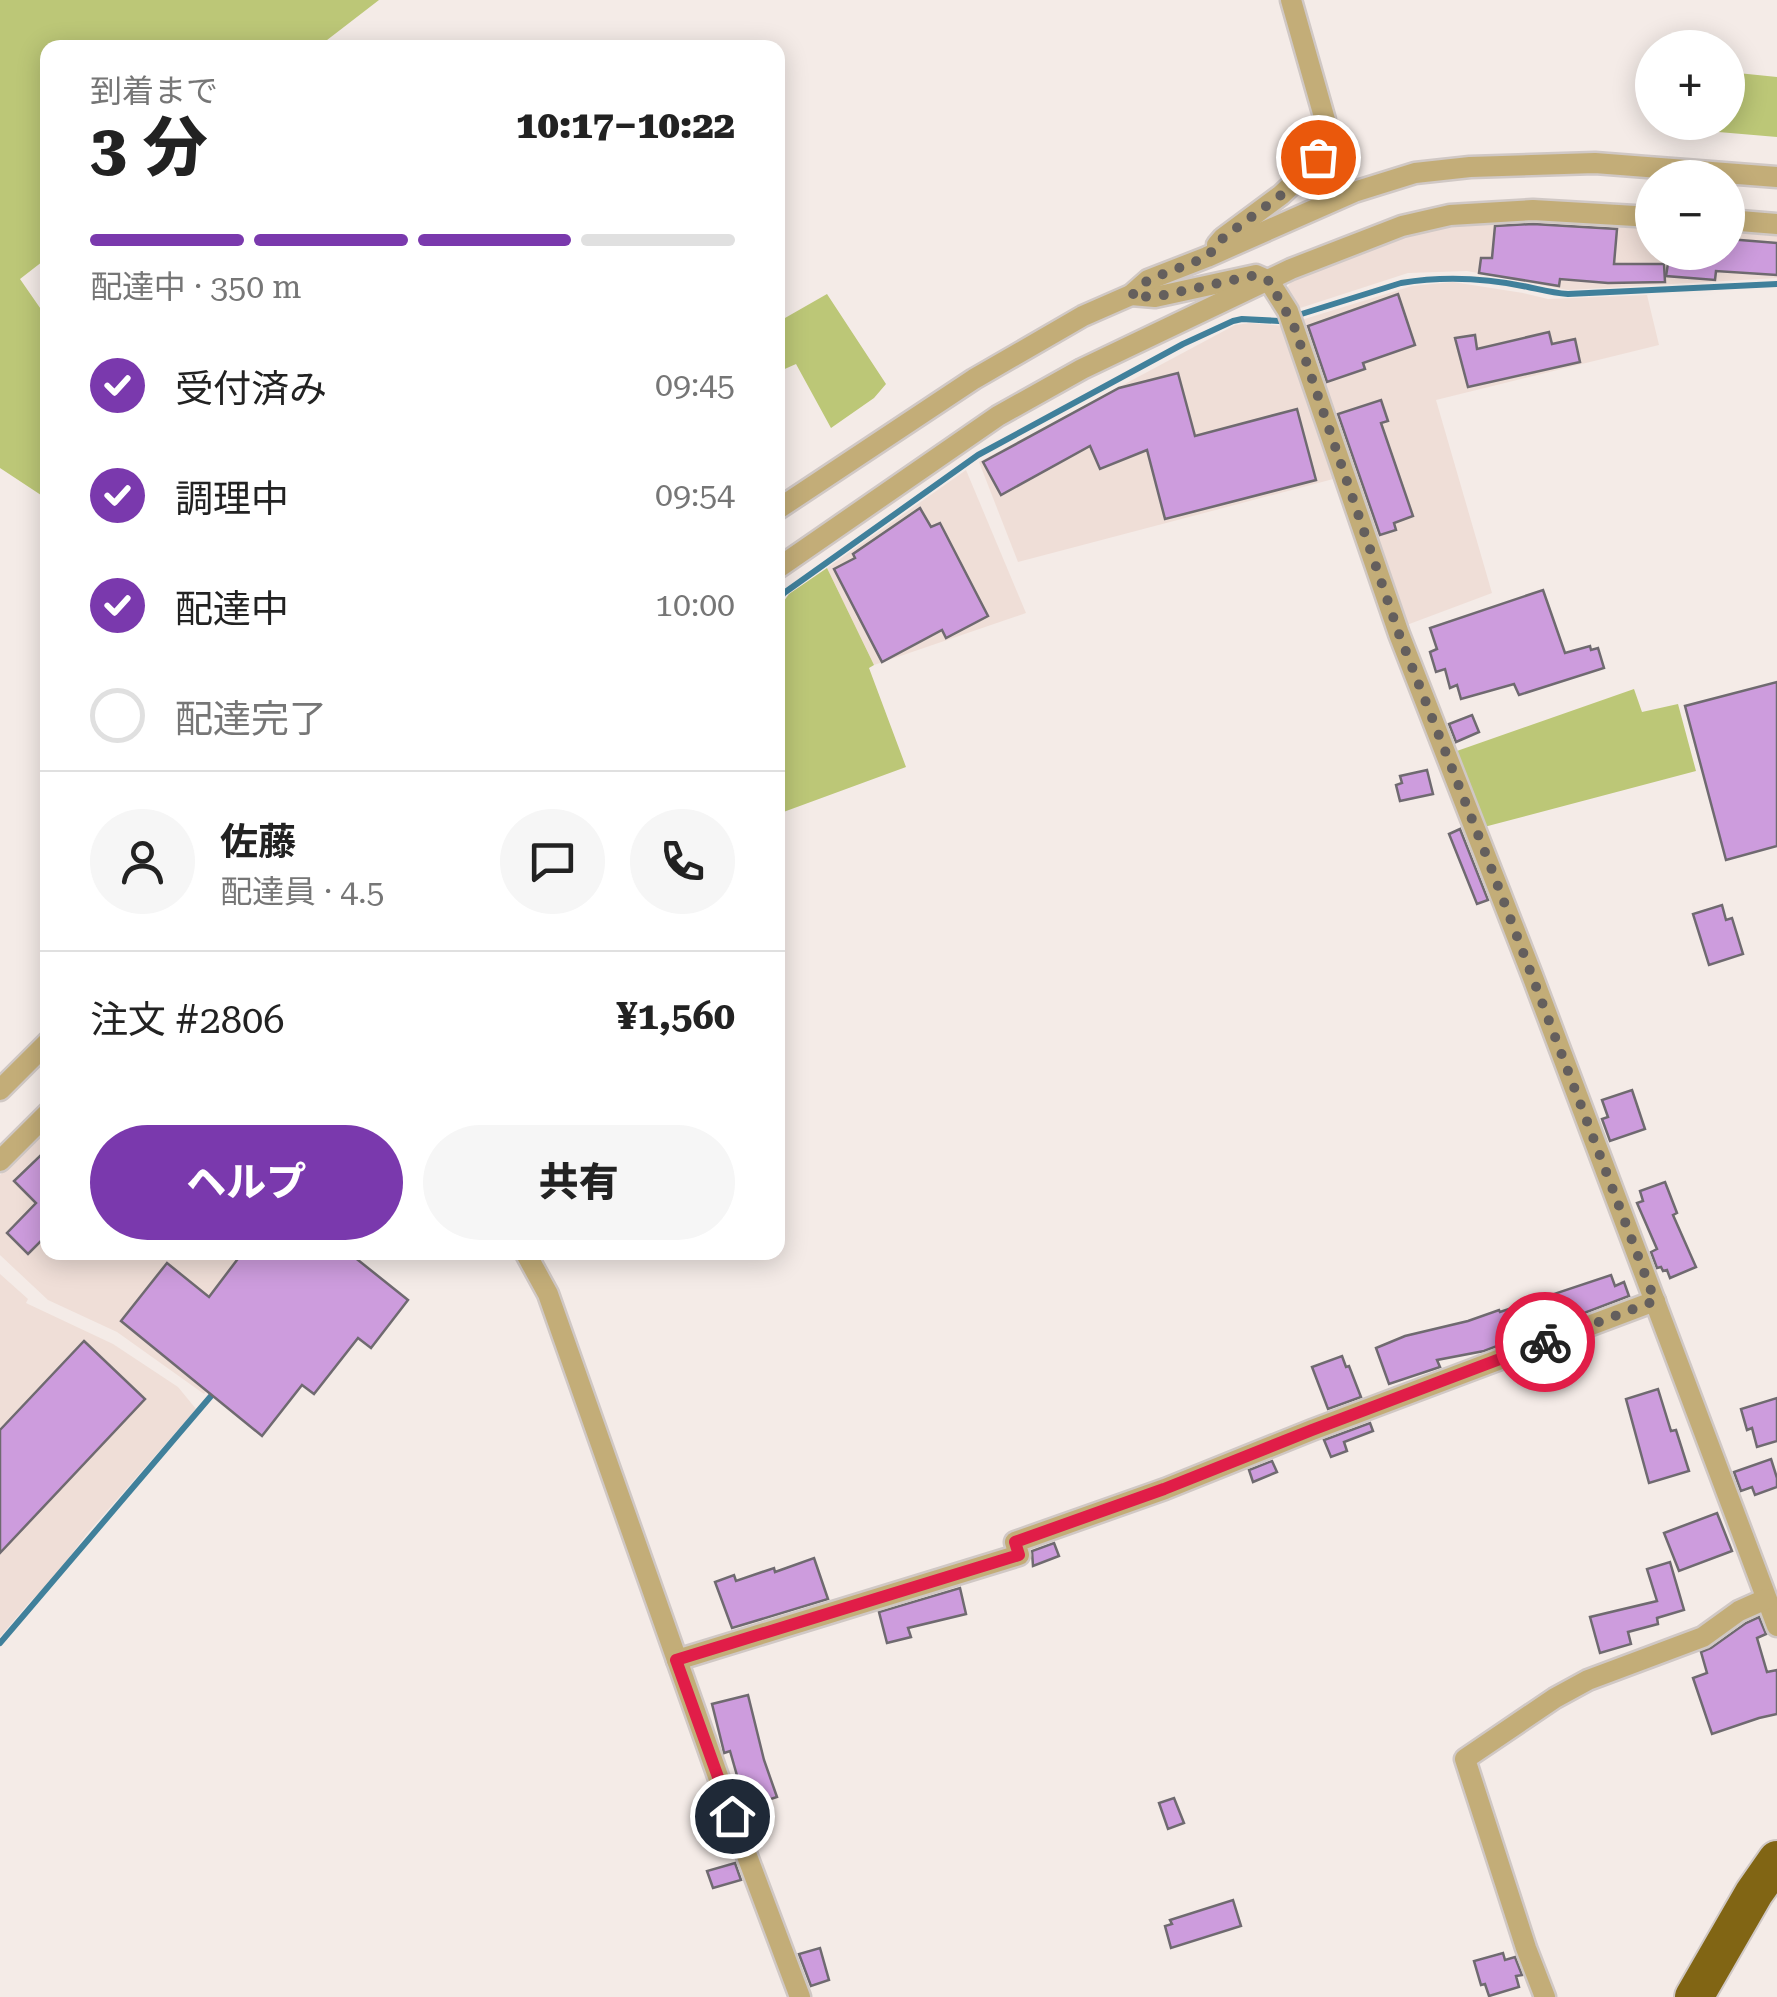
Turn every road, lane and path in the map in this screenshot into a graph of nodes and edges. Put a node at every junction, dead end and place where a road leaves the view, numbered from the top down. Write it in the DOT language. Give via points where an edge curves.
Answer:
graph roads {
  1 [pos="1291,0"];
  2 [pos="1777,177"];
  3 [pos="1635,216"];
  4 [pos="1745,221"];
  5 [pos="1777,224"];
  6 [pos="1207,257"];
  7 [pos="1269,281"];
  8 [pos="1131,296"];
  9 [pos="785,504"];
  10 [pos="785,563"];
  11 [pos="40,1050"];
  12 [pos="0,1090"];
  13 [pos="40,1121"];
  14 [pos="0,1162"];
  15 [pos="530,1260"];
  16 [pos="1655,1301"];
  17 [pos="1766,1599"];
  18 [pos="1777,1626"];
  19 [pos="676,1660"];
  20 [pos="1777,1860"];
  21 [pos="800,1997"];
  22 [pos="1545,1997"];
  23 [pos="1694,1997"];
  1 -- 6 [label="street" via="1324,120 1322,148 1313,165"];
  2 -- 6 [label="street" via="1595,163 1435,170 1374,184"];
  3 -- 7 [label="street" via="1533,210 1450,215 1402,226"];
  4 -- 5 [label="street"];
  6 -- 8 [label="street" via="1148,280"];
  7 -- 8 [label="street" via="1256,275"];
  7 -- 10 [label="street" via="998,416"];
  7 -- 16 [label="street" via="1290,319 1399,634"];
  8 -- 9 [label="street" via="974,378"];
  11 -- 12 [label="street"];
  13 -- 14 [label="street"];
  15 -- 19 [label="street" via="548,1294"];
  16 -- 17 [label="street"];
  16 -- 19 [label="street" via="1015,1542 1019,1555"];
  17 -- 18 [label="street"];
  17 -- 22 [label="street" via="1703,1637 1588,1680 1465,1760"];
  19 -- 21 [label="street"];
  20 -- 23 [label="highway"];
}
